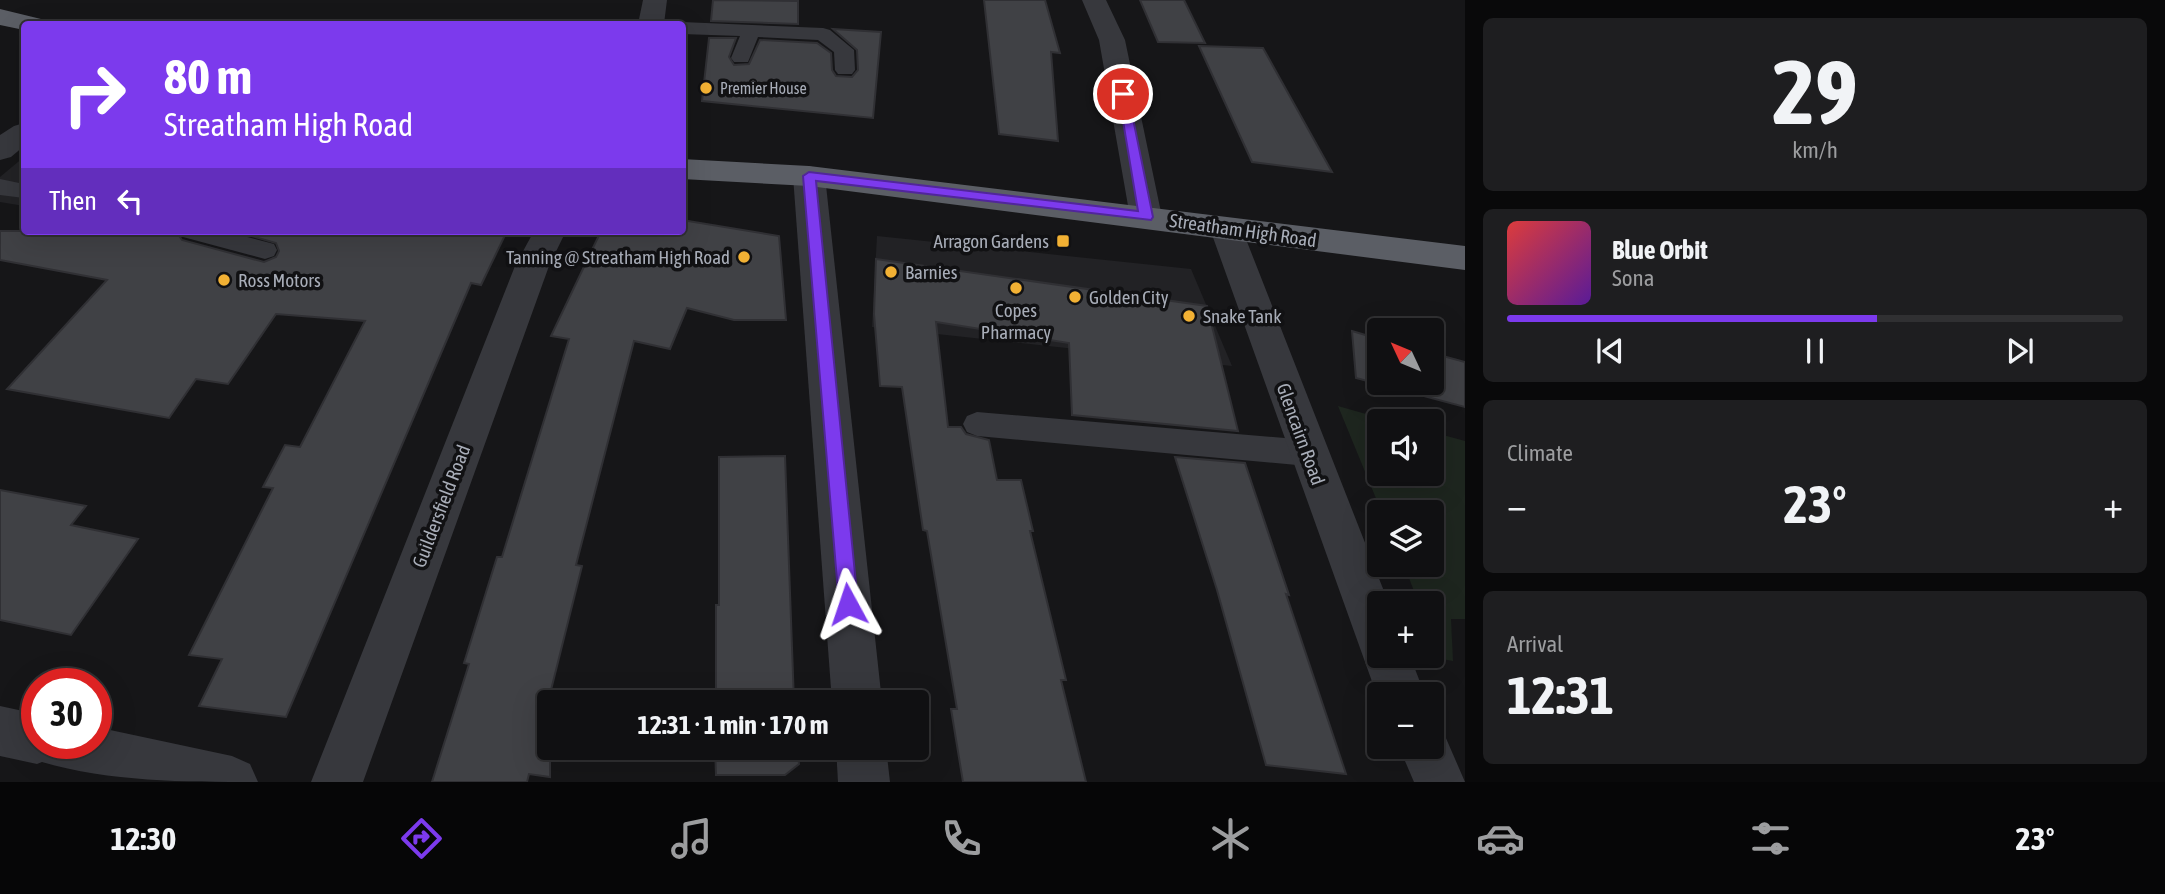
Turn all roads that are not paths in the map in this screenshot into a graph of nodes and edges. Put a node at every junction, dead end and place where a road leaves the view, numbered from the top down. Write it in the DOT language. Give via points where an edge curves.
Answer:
graph roads {
  1 [pos="655,0"];
  2 [pos="1094,0"];
  3 [pos="0,18"];
  4 [pos="652,21"];
  5 [pos="21,22"];
  6 [pos="686,28"];
  7 [pos="751,31"];
  8 [pos="741,58"];
  9 [pos="845,70"];
  10 [pos="21,134"];
  11 [pos="686,147"];
  12 [pos="0,150"];
  13 [pos="686,169"];
  14 [pos="770,172"];
  15 [pos="809,176"];
  16 [pos="0,187"];
  17 [pos="21,190"];
  18 [pos="1146,217"];
  19 [pos="1226,229"];
  20 [pos="207,235"];
  21 [pos="548,235"];
  22 [pos="265,250"];
  23 [pos="1465,258"];
  24 [pos="977,424"];
  25 [pos="1308,453"];
  26 [pos="1367,607"];
  27 [pos="856,690"];
  28 [pos="0,731"];
  29 [pos="21,736"];
  30 [pos="112,756"];
  31 [pos="1429,759"];
  32 [pos="862,760"];
  33 [pos="232,782"];
  34 [pos="337,782"];
  35 [pos="864,782"];
  36 [pos="1440,782"];
  1 -- 4 [label="street"];
  2 -- 18 [label="street" via="1112,40"];
  3 -- 5 [label="highway"];
  6 -- 7 [label="lane"];
  7 -- 8 [label="lane"];
  7 -- 9 [label="lane" via="823,34 844,50"];
  10 -- 12 [label="street"];
  11 -- 14 [label="highway, Streatham High Road"];
  13 -- 14 [label="highway, Streatham High Road"];
  14 -- 15 [label="highway, Streatham High Road"];
  15 -- 18 [label="highway, Streatham High Road"];
  15 -- 27 [label="street"];
  16 -- 17 [label="lane"];
  18 -- 19 [label="highway, Streatham High Road"];
  19 -- 23 [label="highway, Streatham High Road"];
  19 -- 25 [label="street, Glencairn Road"];
  20 -- 22 [label="lane"];
  21 -- 34 [label="street, Guildersfield Road" via="532,266"];
  24 -- 25 [label="lane"];
  25 -- 26 [label="street, Glencairn Road"];
  28 -- 29 [label="street"];
  30 -- 33 [label="street"];
  31 -- 36 [label="street"];
  32 -- 35 [label="street"];
}
